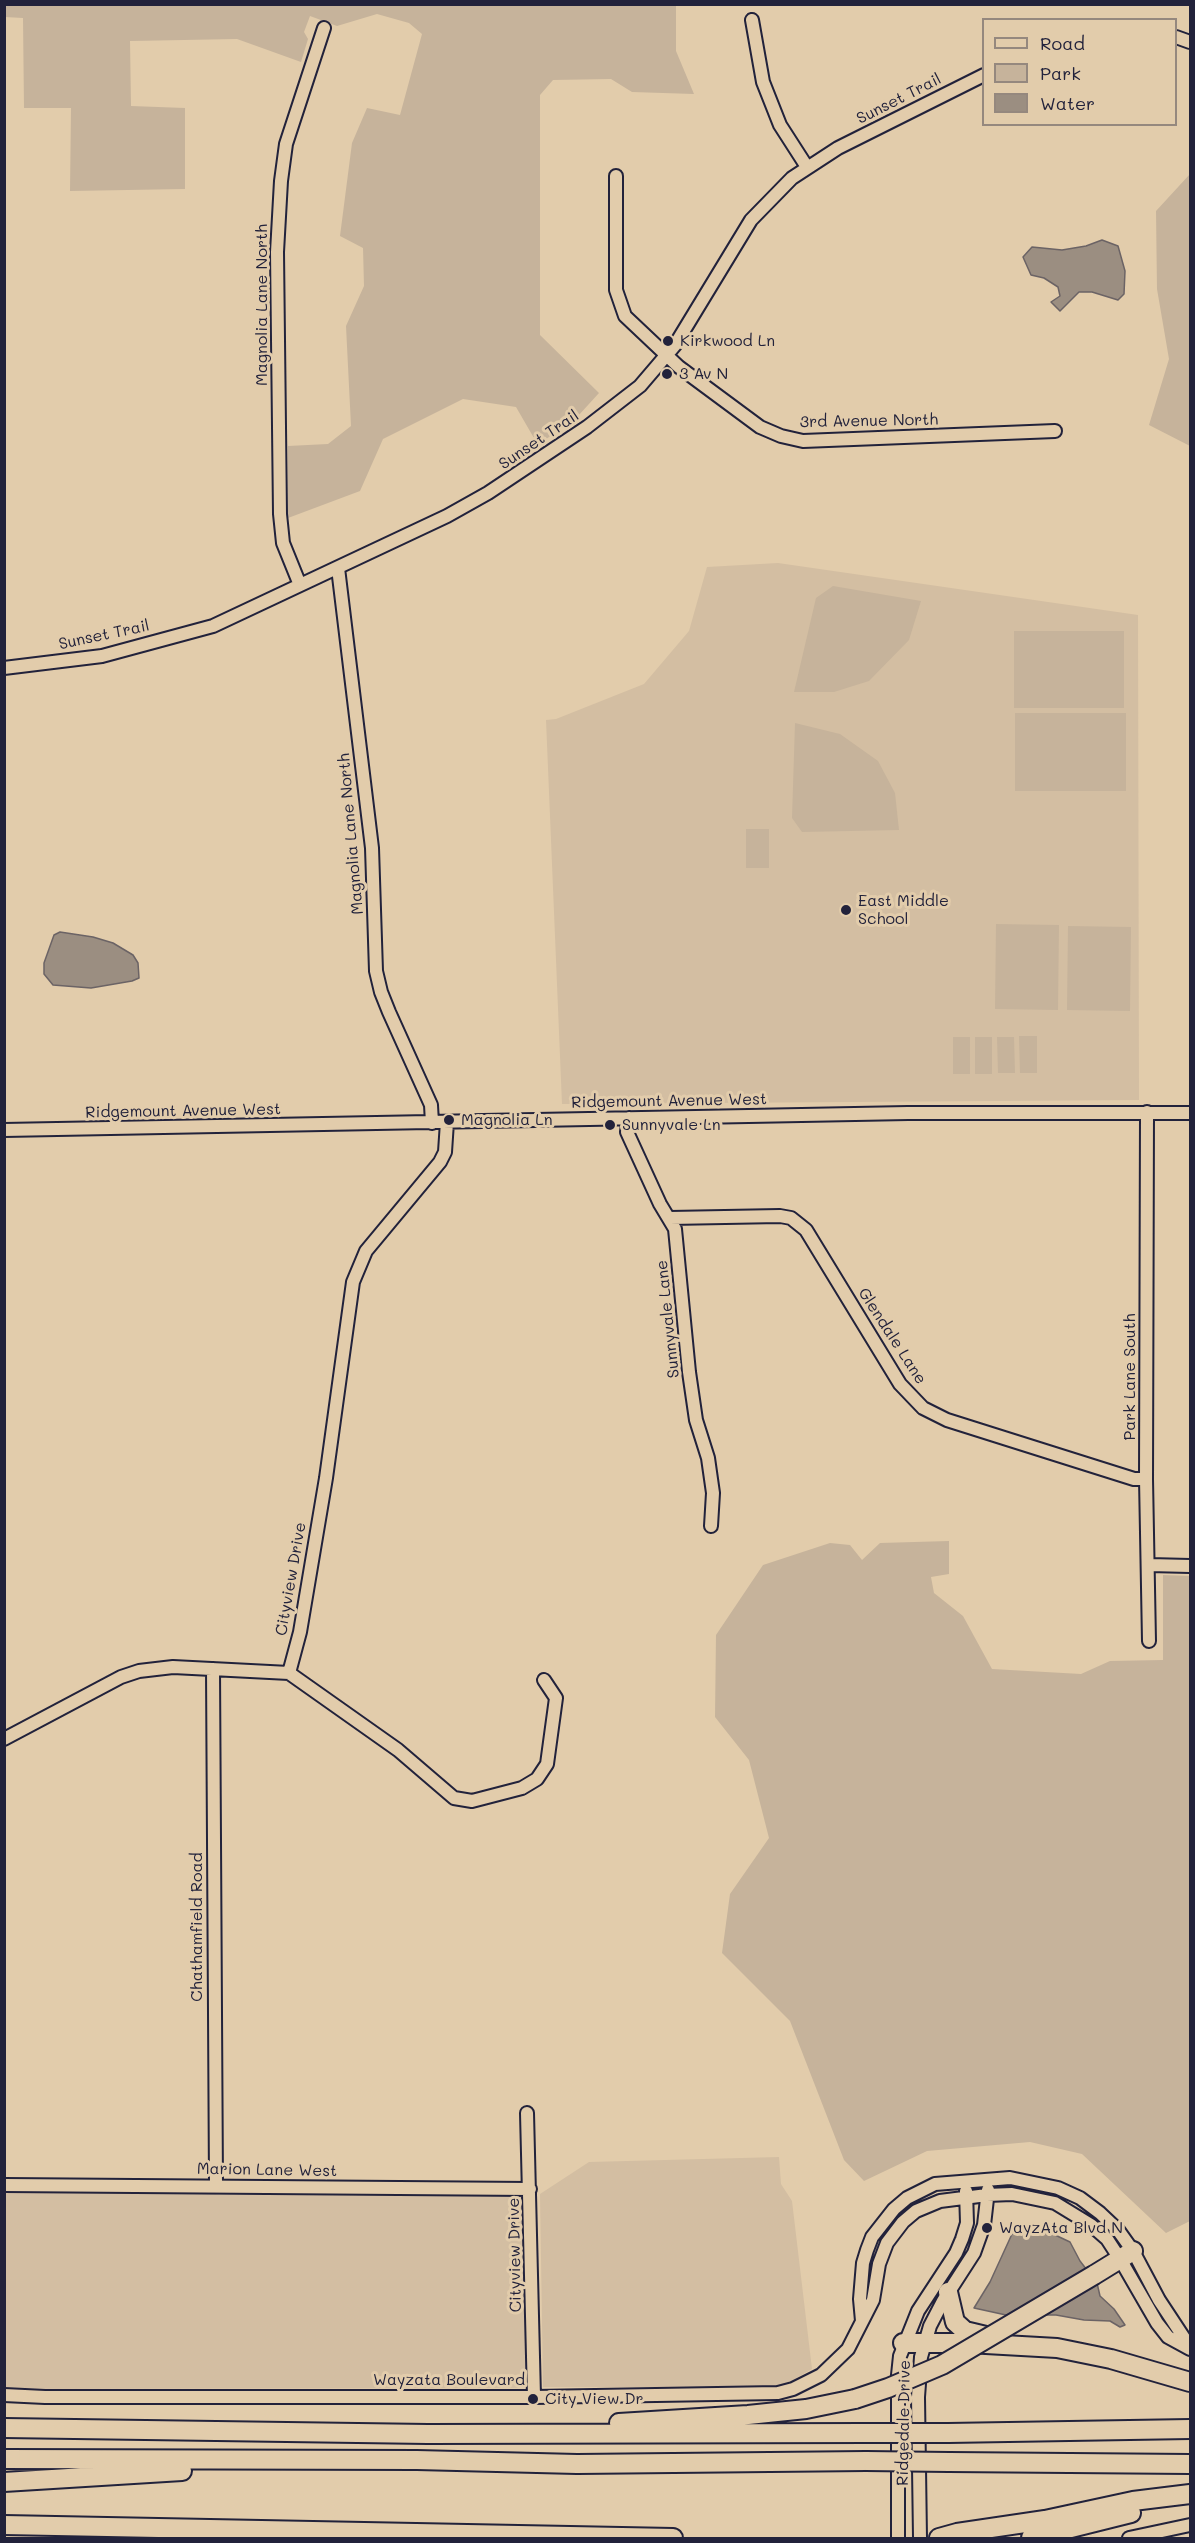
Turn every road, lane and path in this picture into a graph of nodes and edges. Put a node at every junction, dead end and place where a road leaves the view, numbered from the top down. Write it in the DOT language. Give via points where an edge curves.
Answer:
graph roads {
  1 [pos="752,20"];
  2 [pos="324,28"];
  3 [pos="982,76"];
  4 [pos="807,166"];
  5 [pos="616,176"];
  6 [pos="666,356"];
  7 [pos="1055,431"];
  8 [pos="338,568"];
  9 [pos="300,585"];
  10 [pos="4,668"];
  11 [pos="1147,1112"];
  12 [pos="1191,1113"];
  13 [pos="629,1118"];
  14 [pos="447,1122"];
  15 [pos="432,1123"];
  16 [pos="4,1130"];
  17 [pos="670,1218"];
  18 [pos="1146,1479"];
  19 [pos="711,1526"];
  20 [pos="1149,1565"];
  21 [pos="1191,1566"];
  22 [pos="1149,1641"];
  23 [pos="213,1669"];
  24 [pos="289,1673"];
  25 [pos="544,1680"];
  26 [pos="4,1739"];
  27 [pos="527,2113"];
  28 [pos="988,2179"];
  29 [pos="965,2180"];
  30 [pos="4,2185"];
  31 [pos="216,2185"];
  32 [pos="530,2189"];
  33 [pos="987,2195"];
  34 [pos="966,2197"];
  35 [pos="1127,2255"];
  36 [pos="948,2292"];
  37 [pos="862,2322"];
  38 [pos="903,2343"];
  39 [pos="924,2343"];
  40 [pos="1020,2344"];
  41 [pos="1191,2348"];
  42 [pos="1191,2382"];
  43 [pos="4,2396"];
  44 [pos="534,2397"];
  45 [pos="4,2416"];
  46 [pos="4,2428"];
  47 [pos="56,2428"];
  48 [pos="1191,2429"];
  49 [pos="428,2434"];
  50 [pos="4,2459"];
  51 [pos="417,2460"];
  52 [pos="1191,2464"];
  53 [pos="4,2482"];
  54 [pos="1191,2494"];
  55 [pos="1191,2500"];
  56 [pos="4,2524"];
  57 [pos="1191,2525"];
  58 [pos="137,2533"];
  59 [pos="673,2538"];
  60 [pos="898,2538"];
  61 [pos="921,2538"];
  62 [pos="939,2538"];
  63 [pos="1032,2538"];
  64 [pos="1129,2538"];
  1 -- 4 [label="street" via="763,82 780,125"];
  2 -- 9 [label="street, Magnolia Lane North" via="286,144 277,252 280,514 283,543"];
  3 -- 4 [label="street, Sunset Trail"];
  4 -- 6 [label="street, Sunset Trail" via="771,197 752,220"];
  5 -- 6 [label="street, 3rd Avenue North" via="619,304 625,316"];
  6 -- 7 [label="street, 3rd Avenue North" via="760,427 803,441"];
  6 -- 8 [label="street, Sunset Trail" via="622,402 489,494"];
  8 -- 9 [label="street, Sunset Trail"];
  8 -- 15 [label="street, Magnolia Lane North" via="372,848 376,971 381,992 430,1105"];
  9 -- 10 [label="street, Sunset Trail" via="213,626 102,656"];
  11 -- 12 [label="street, Ridgemount Avenue West"];
  11 -- 13 [label="street, Ridgemount Avenue West"];
  11 -- 18 [label="street, Park Lane South"];
  13 -- 14 [label="street, Ridgemount Avenue West"];
  13 -- 17 [label="street, Sunnyvale Lane" via="627,1132"];
  14 -- 15 [label="street, Ridgemount Avenue West"];
  14 -- 24 [label="street, Cityview Drive" via="445,1152 440,1162 366,1251 353,1282 326,1478 300,1632"];
  15 -- 16 [label="street, Ridgemount Avenue West"];
  17 -- 18 [label="street, Glendale Lane" via="791,1218 806,1230 900,1384 922,1408 947,1420 1134,1479"];
  17 -- 19 [label="street, Sunnyvale Lane" via="677,1244 696,1420 708,1458 713,1493"];
  18 -- 20 [label="street, Park Lane South"];
  20 -- 21 [label="street"];
  20 -- 22 [label="street, Park Lane South"];
  23 -- 24 [label="street"];
  23 -- 26 [label="street" via="156,1668 121,1677"];
  23 -- 31 [label="street, Chathamfield Road"];
  24 -- 25 [label="street" via="398,1750 454,1798 472,1801 522,1788 537,1779 547,1764 556,1698"];
  27 -- 32 [label="street, Cityview Drive"];
  28 -- 29 [label="street, Wayzata Boulevard"];
  28 -- 33 [label="street, Ridgedale Drive"];
  28 -- 35 [label="street, Wayzata Boulevard" via="1034,2181 1080,2198 1118,2230"];
  29 -- 34 [label="street, Ridgedale Drive"];
  29 -- 37 [label="street, Wayzata Boulevard" via="923,2189 883,2221 872,2237 863,2263"];
  30 -- 31 [label="street, Marion Lane West"];
  31 -- 32 [label="street, Marion Lane West"];
  32 -- 44 [label="street, Cityview Drive"];
  33 -- 34 [label="street, Wayzata Boulevard"];
  33 -- 35 [label="street, Wayzata Boulevard" via="1012,2194 1055,2203 1091,2225"];
  33 -- 36 [label="street, Ridgedale Drive" via="984,2225 975,2253"];
  34 -- 37 [label="street, Wayzata Boulevard" via="928,2205 893,2232 882,2254 873,2300"];
  34 -- 38 [label="street, Ridgedale Drive" via="967,2223 956,2253 918,2311"];
  35 -- 41 [label="street, Wayzata Boulevard" via="1157,2323 1168,2337"];
  35 -- 49 [label="highway, bridge" via="942,2365 855,2399 748,2415"];
  36 -- 39 [label="street, Ridgedale Drive"];
  36 -- 40 [label="highway" via="952,2316 965,2331"];
  37 -- 44 [label="street, Wayzata Boulevard" via="848,2349 821,2375 778,2393"];
  38 -- 39 [label="highway"];
  38 -- 60 [label="street, Ridgedale Drive" via="898,2375"];
  39 -- 40 [label="highway"];
  39 -- 61 [label="street, Ridgedale Drive" via="918,2397"];
  40 -- 42 [label="highway" via="1082,2352"];
  43 -- 44 [label="street, Wayzata Boulevard"];
  45 -- 47 [label="highway"];
  46 -- 47 [label="highway"];
  47 -- 49 [label="highway"];
  48 -- 49 [label="highway, bridge"];
  50 -- 51 [label="highway"];
  51 -- 52 [label="highway, bridge" via="577,2464"];
  51 -- 53 [label="highway"];
  54 -- 62 [label="highway" via="1133,2500"];
  55 -- 63 [label="highway"];
  56 -- 58 [label="highway"];
  57 -- 64 [label="street"];
  58 -- 59 [label="highway"];
}
